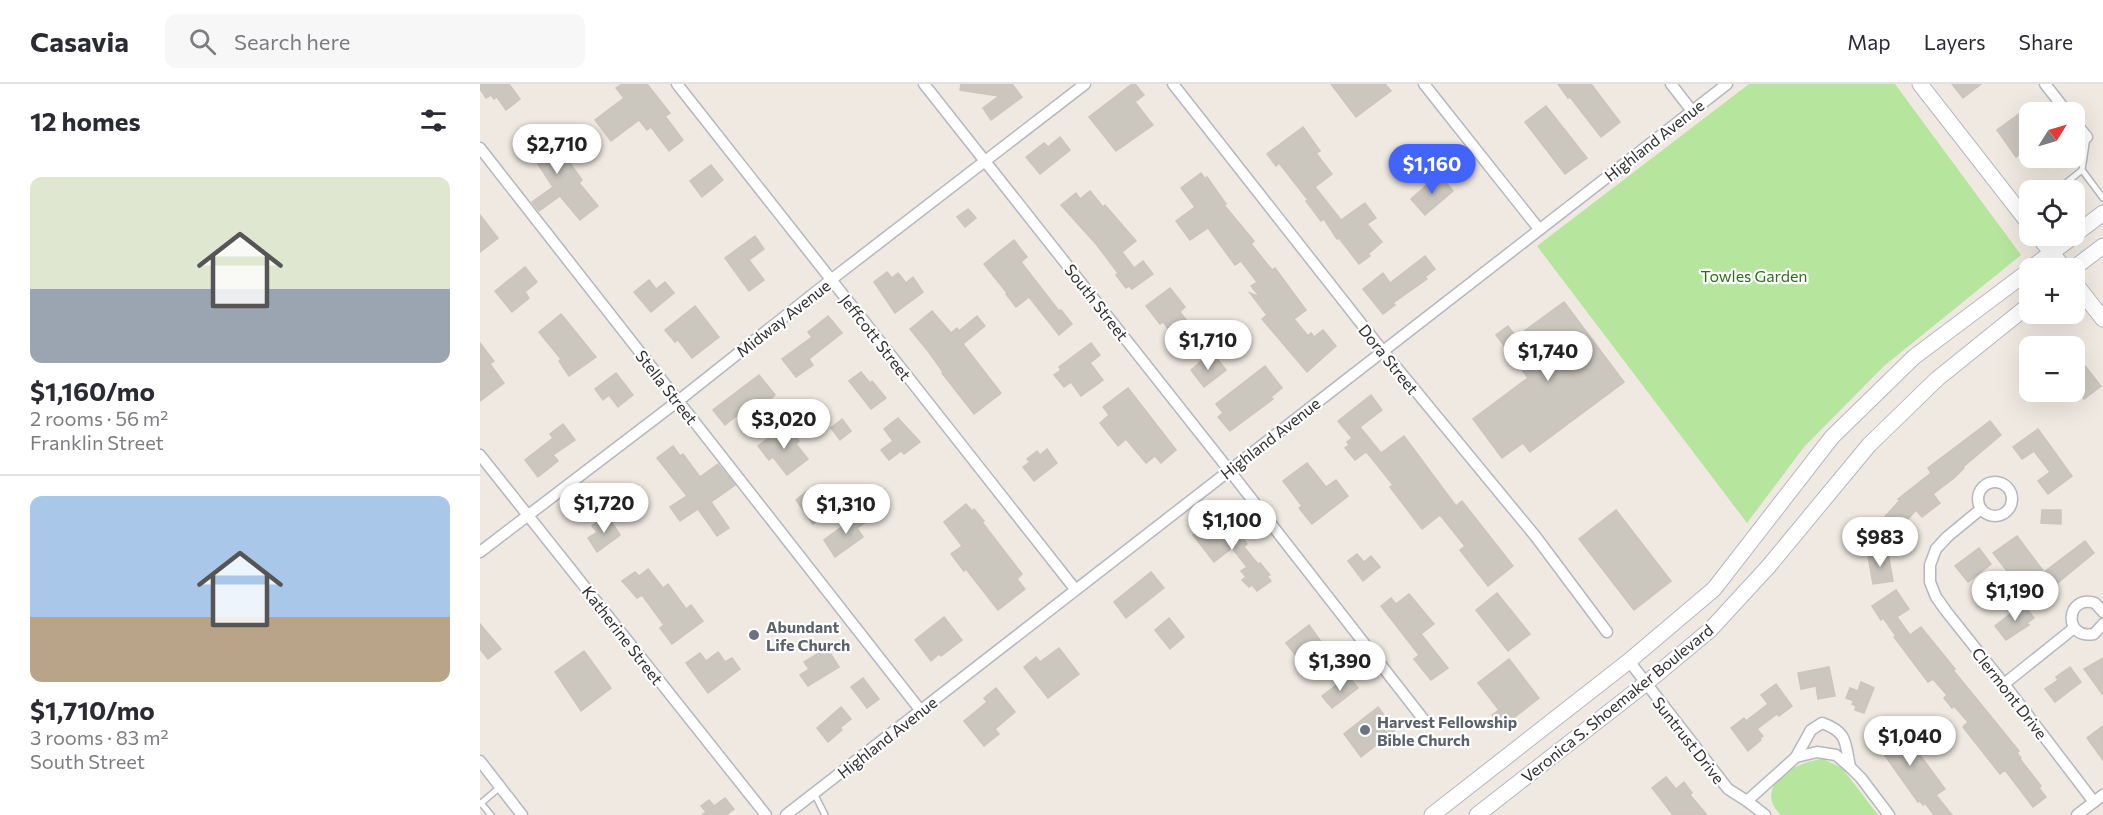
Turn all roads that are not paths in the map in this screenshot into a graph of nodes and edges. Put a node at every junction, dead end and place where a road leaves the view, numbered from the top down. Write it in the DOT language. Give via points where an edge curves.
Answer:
graph roads {
  1 [pos="677,84"];
  2 [pos="924,84"];
  3 [pos="1085,84"];
  4 [pos="1173,84"];
  5 [pos="1424,84"];
  6 [pos="1671,84"];
  7 [pos="1726,84"];
  8 [pos="1920,84"];
  9 [pos="2045,84"];
  10 [pos="2059,102"];
  11 [pos="1692,111"];
  12 [pos="2085,135"];
  13 [pos="2087,138"];
  14 [pos="480,148"];
  15 [pos="984,161"];
  16 [pos="2082,170"];
  17 [pos="2070,180"];
  18 [pos="2103,198"];
  19 [pos="2019,211"];
  20 [pos="2103,213"];
  21 [pos="2085,227"];
  22 [pos="1539,229"];
  23 [pos="2046,246"];
  24 [pos="2061,246"];
  25 [pos="2103,246"];
  26 [pos="2052,253"];
  27 [pos="2045,258"];
  28 [pos="2056,258"];
  29 [pos="2085,260"];
  30 [pos="2019,277"];
  31 [pos="832,279"];
  32 [pos="2085,296"];
  33 [pos="2019,313"];
  34 [pos="2103,319"];
  35 [pos="1382,350"];
  36 [pos="678,401"];
  37 [pos="480,455"];
  38 [pos="1230,470"];
  39 [pos="1981,509"];
  40 [pos="528,516"];
  41 [pos="480,552"];
  42 [pos="1075,589"];
  43 [pos="2103,612"];
  44 [pos="2103,624"];
  45 [pos="2074,628"];
  46 [pos="1607,632"];
  47 [pos="1629,662"];
  48 [pos="1645,684"];
  49 [pos="2004,684"];
  50 [pos="921,711"];
  51 [pos="1424,720"];
  52 [pos="1796,757"];
  53 [pos="480,761"];
  54 [pos="1850,767"];
  55 [pos="500,787"];
  56 [pos="814,793"];
  57 [pos="2098,799"];
  58 [pos="1747,801"];
  59 [pos="480,804"];
  60 [pos="491,815"];
  61 [pos="522,815"];
  62 [pos="765,815"];
  63 [pos="786,815"];
  64 [pos="825,815"];
  65 [pos="1432,815"];
  66 [pos="1477,815"];
  67 [pos="1765,815"];
  68 [pos="1889,815"];
  69 [pos="2077,815"];
  1 -- 31 [label="street, Jeffcott Street"];
  2 -- 15 [label="street, South Street"];
  3 -- 15 [label="street, Midway Avenue"];
  4 -- 35 [label="street, Dora Street"];
  5 -- 22 [label="street"];
  6 -- 11 [label="street"];
  7 -- 11 [label="street, Highland Avenue"];
  8 -- 19 [label="street"];
  9 -- 10 [label="street"];
  11 -- 22 [label="street, Highland Avenue"];
  12 -- 13 [label="street"];
  13 -- 16 [label="lane"];
  14 -- 36 [label="street, Stella Street"];
  15 -- 31 [label="street, Midway Avenue"];
  15 -- 38 [label="street, South Street"];
  16 -- 17 [label="lane"];
  16 -- 18 [label="lane"];
  20 -- 21 [label="street, Veronica S. Shoemaker Boulevard"];
  22 -- 35 [label="street, Highland Avenue"];
  23 -- 26 [label="street"];
  24 -- 26 [label="street, Veronica S. Shoemaker Boulevard"];
  25 -- 29 [label="street"];
  26 -- 27 [label="street, Veronica S. Shoemaker Boulevard"];
  26 -- 28 [label="street"];
  30 -- 47 [label="street, Veronica S. Shoemaker Boulevard" via="1914,357 1848,421 1714,589"];
  31 -- 36 [label="street, Midway Avenue"];
  31 -- 42 [label="street, Jeffcott Street"];
  32 -- 34 [label="street"];
  33 -- 48 [label="street, Veronica S. Shoemaker Boulevard" via="1937,379 1869,445 1718,622"];
  35 -- 38 [label="street, Highland Avenue"];
  35 -- 46 [label="street, Dora Street" via="1536,537"];
  36 -- 40 [label="street, Midway Avenue"];
  36 -- 50 [label="street, Stella Street"];
  37 -- 40 [label="street, Katherine Street"];
  38 -- 42 [label="street, Highland Avenue"];
  38 -- 51 [label="street, South Street"];
  39 -- 49 [label="street, Clermont Drive" via="1936,549 1930,565 1930,582 1941,604"];
  40 -- 41 [label="street, Midway Avenue"];
  40 -- 62 [label="street, Katherine Street"];
  42 -- 50 [label="street, Highland Avenue"];
  43 -- 45 [label="street" via="2095,603 2079,604 2072,612"];
  44 -- 45 [label="street" via="2088,635"];
  45 -- 49 [label="street"];
  47 -- 48 [label="street"];
  47 -- 65 [label="street, Veronica S. Shoemaker Boulevard"];
  48 -- 58 [label="street, Suntrust Drive" via="1728,789"];
  48 -- 66 [label="street, Veronica S. Shoemaker Boulevard"];
  49 -- 57 [label="street, Clermont Drive"];
  50 -- 56 [label="street, Highland Avenue"];
  52 -- 54 [label="street" via="1817,752 1836,755"];
  52 -- 54 [label="street" via="1811,730 1822,723 1844,735"];
  52 -- 58 [label="street"];
  53 -- 55 [label="street"];
  54 -- 68 [label="street"];
  55 -- 59 [label="lane"];
  55 -- 61 [label="street"];
  56 -- 63 [label="street, Highland Avenue"];
  56 -- 64 [label="lane"];
  57 -- 69 [label="street"];
  58 -- 67 [label="street, Suntrust Drive"];
  59 -- 60 [label="lane"];
}
